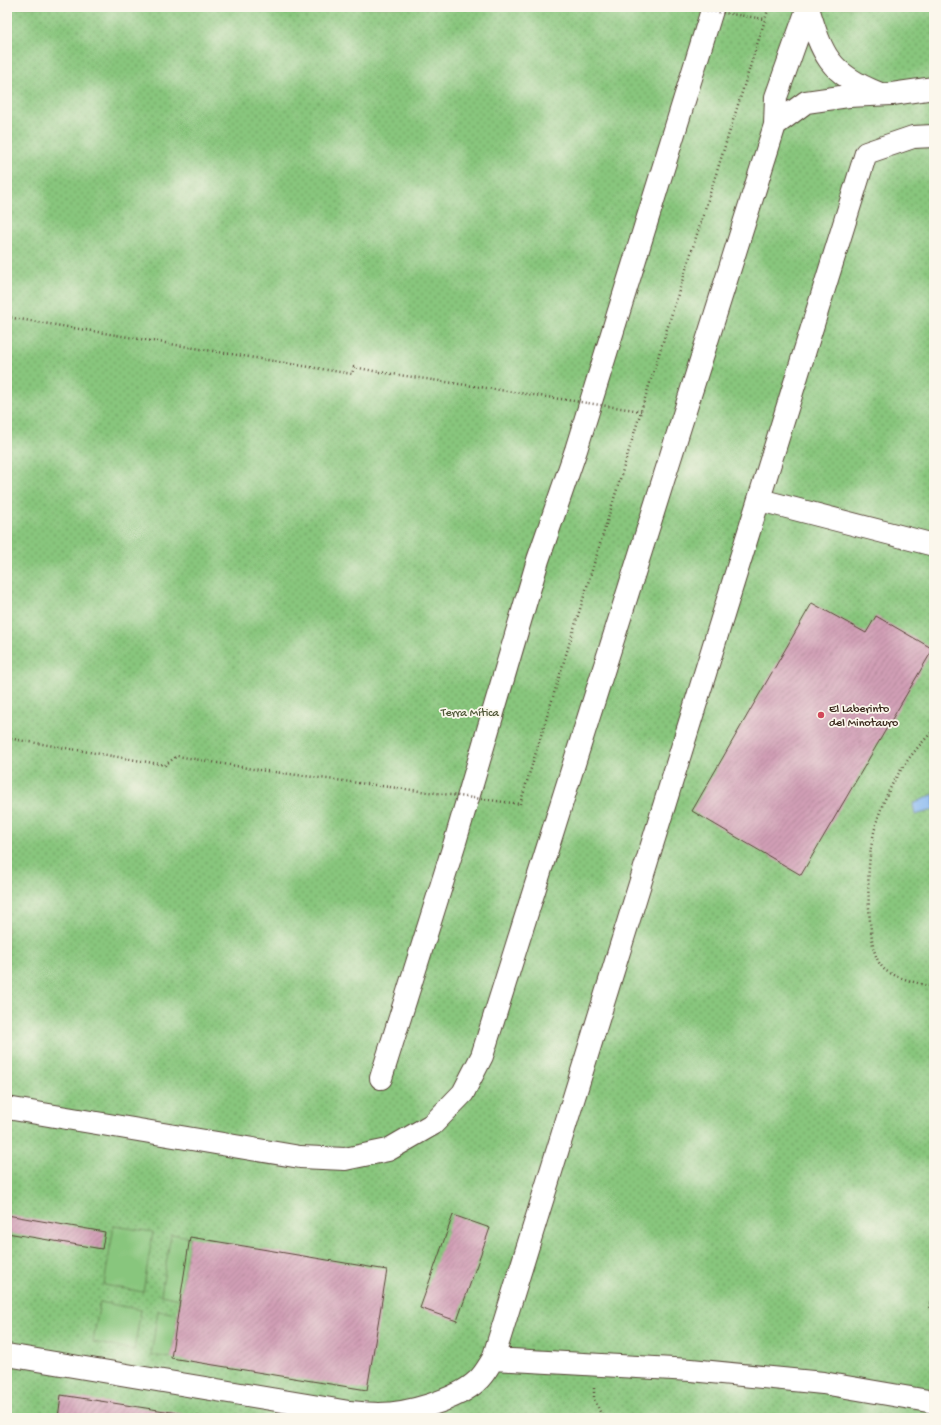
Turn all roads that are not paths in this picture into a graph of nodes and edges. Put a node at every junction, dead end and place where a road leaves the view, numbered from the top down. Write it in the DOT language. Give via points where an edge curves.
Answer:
graph roads {
  1 [pos="713,7"];
  2 [pos="808,7"];
  3 [pos="934,88"];
  4 [pos="882,94"];
  5 [pos="775,125"];
  6 [pos="934,136"];
  7 [pos="760,500"];
  8 [pos="934,545"];
  9 [pos="381,1078"];
  10 [pos="7,1108"];
  11 [pos="7,1355"];
  12 [pos="493,1359"];
  13 [pos="934,1402"];
  1 -- 9 [label="lane" via="576,450 538,560 455,842"];
  2 -- 4 [label="lane" via="819,44 831,64 848,79"];
  2 -- 5 [label="lane" via="776,97"];
  3 -- 4 [label="lane"];
  4 -- 5 [label="lane" via="806,102"];
  5 -- 10 [label="lane" via="482,1056 463,1093 433,1124 388,1150 345,1158 300,1157"];
  6 -- 7 [label="lane" via="912,137 866,153"];
  7 -- 8 [label="lane"];
  7 -- 12 [label="lane"];
  11 -- 12 [label="lane" via="349,1412 380,1414 409,1410 459,1393 477,1382"];
  12 -- 13 [label="lane" via="691,1370 823,1383"];
}
